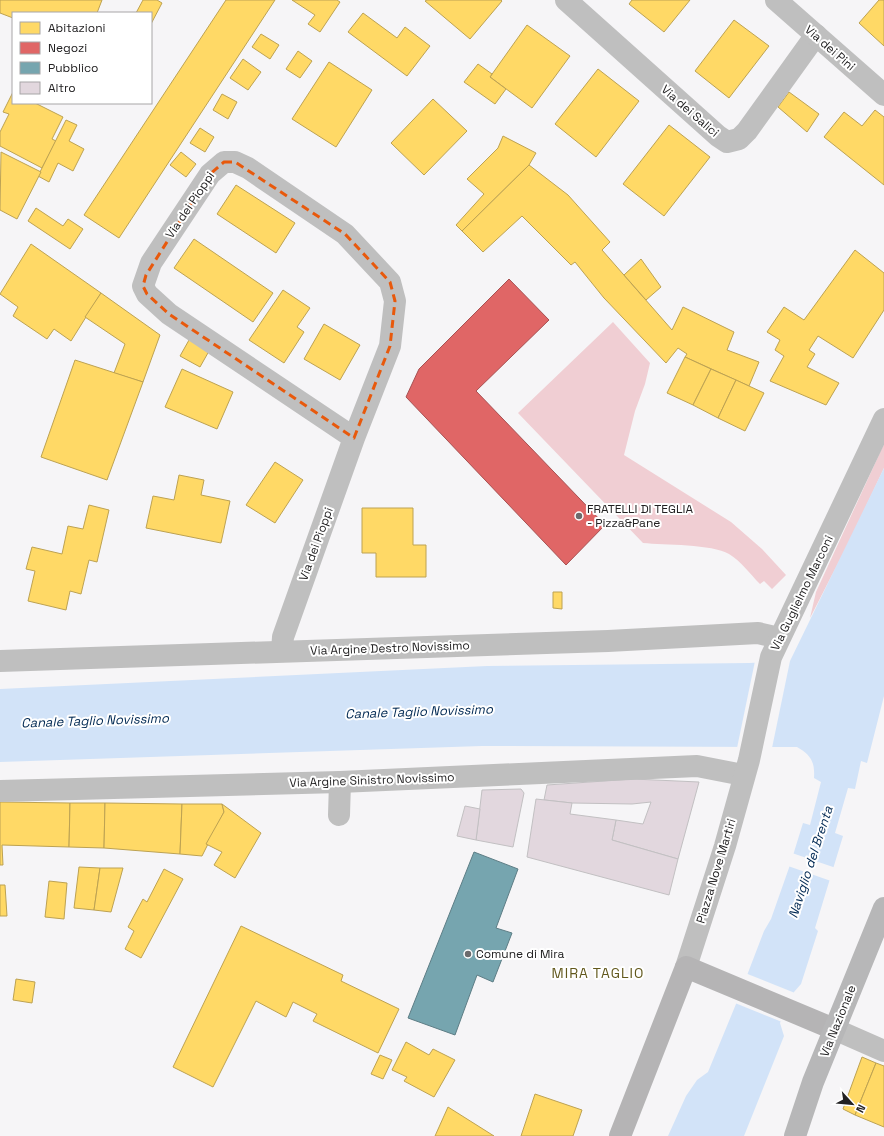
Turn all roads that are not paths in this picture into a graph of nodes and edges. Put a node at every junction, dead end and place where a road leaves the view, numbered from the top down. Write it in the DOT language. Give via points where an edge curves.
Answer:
graph roads {
  1 [pos="566,0"];
  2 [pos="776,0"];
  3 [pos="816,35"];
  4 [pos="884,95"];
  5 [pos="884,419"];
  6 [pos="354,438"];
  7 [pos="775,647"];
  8 [pos="282,651"];
  9 [pos="0,661"];
  10 [pos="743,775"];
  11 [pos="340,782"];
  12 [pos="0,791"];
  13 [pos="339,815"];
  14 [pos="884,908"];
  15 [pos="686,967"];
  16 [pos="834,1029"];
  17 [pos="884,1051"];
  18 [pos="620,1136"];
  19 [pos="795,1136"];
  1 -- 3 [label="street, Via dei Salici" via="727,142 739,139 748,131"];
  2 -- 3 [label="street, Via dei Pini"];
  3 -- 4 [label="street, Via dei Pini"];
  5 -- 7 [label="street, Via Guglielmo Marconi"];
  6 -- 6 [label="street, Via dei Pioppi" via="169,314 147,294 144,286 151,263 210,174 224,162 235,162 248,168 345,234 390,282 396,301 390,346"];
  6 -- 8 [label="street, Via dei Pioppi" via="283,636"];
  7 -- 8 [label="street, Via Argine Destro Novissimo" via="758,633 608,641"];
  7 -- 10 [label="street, Via Guglielmo Marconi"];
  8 -- 9 [label="street, Via Argine Destro Novissimo"];
  10 -- 11 [label="street, Via Argine Sinistro Novissimo" via="697,766"];
  10 -- 15 [label="street, Piazza Nove Martiri" via="725,846"];
  11 -- 12 [label="street, Via Argine Sinistro Novissimo"];
  11 -- 13 [label="street"];
  14 -- 16 [label="main road, Via Nazionale"];
  15 -- 16 [label="street"];
  15 -- 18 [label="street, Piazza Nove Martiri"];
  16 -- 17 [label="street"];
  16 -- 19 [label="main road, Via Nazionale"];
}
